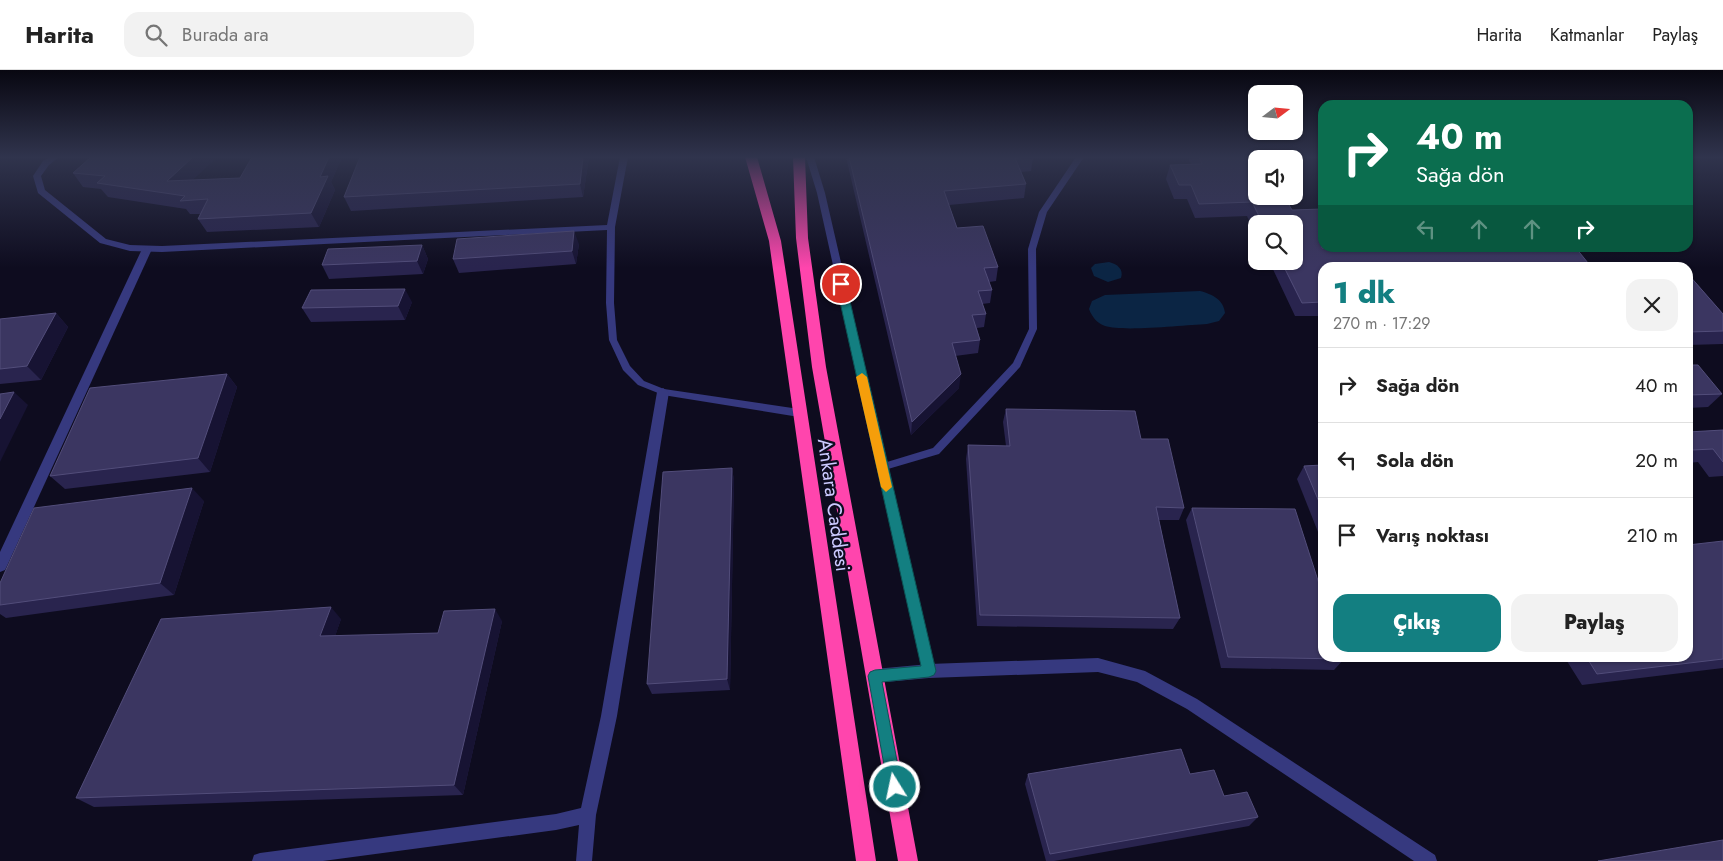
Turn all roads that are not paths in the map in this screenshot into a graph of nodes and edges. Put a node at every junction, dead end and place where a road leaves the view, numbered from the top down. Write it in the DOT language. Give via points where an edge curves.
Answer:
graph roads {
  1 [pos="45,194"];
  2 [pos="617,194"];
  3 [pos="762,194"];
  4 [pos="800,194"];
  5 [pos="821,194"];
  6 [pos="1055,194"];
  7 [pos="610,227"];
  8 [pos="146,248"];
  9 [pos="663,392"];
  10 [pos="799,413"];
  11 [pos="882,467"];
  12 [pos="0,566"];
  13 [pos="929,671"];
  14 [pos="875,676"];
  15 [pos="588,815"];
  16 [pos="260,861"];
  17 [pos="584,861"];
  18 [pos="866,861"];
  19 [pos="908,861"];
  20 [pos="1429,861"];
  1 -- 8 [label="lane" via="103,241 130,248"];
  2 -- 7 [label="lane"];
  3 -- 10 [label="highway, Ankara Caddesi" via="775,241"];
  4 -- 14 [label="highway, Ankara Caddesi" via="802,238 819,367"];
  5 -- 11 [label="lane"];
  6 -- 11 [label="lane" via="1043,212 1032,249 1033,329 1017,365 936,451"];
  7 -- 8 [label="lane"];
  7 -- 9 [label="lane" via="613,340 626,368 641,383"];
  8 -- 12 [label="street"];
  9 -- 10 [label="lane"];
  9 -- 15 [label="street" via="609,716"];
  10 -- 18 [label="highway, Ankara Caddesi"];
  11 -- 13 [label="lane"];
  13 -- 14 [label="street"];
  13 -- 20 [label="street" via="1098,665 1140,676 1192,704"];
  14 -- 19 [label="highway, Ankara Caddesi"];
  15 -- 16 [label="street"];
  15 -- 17 [label="street"];
}
